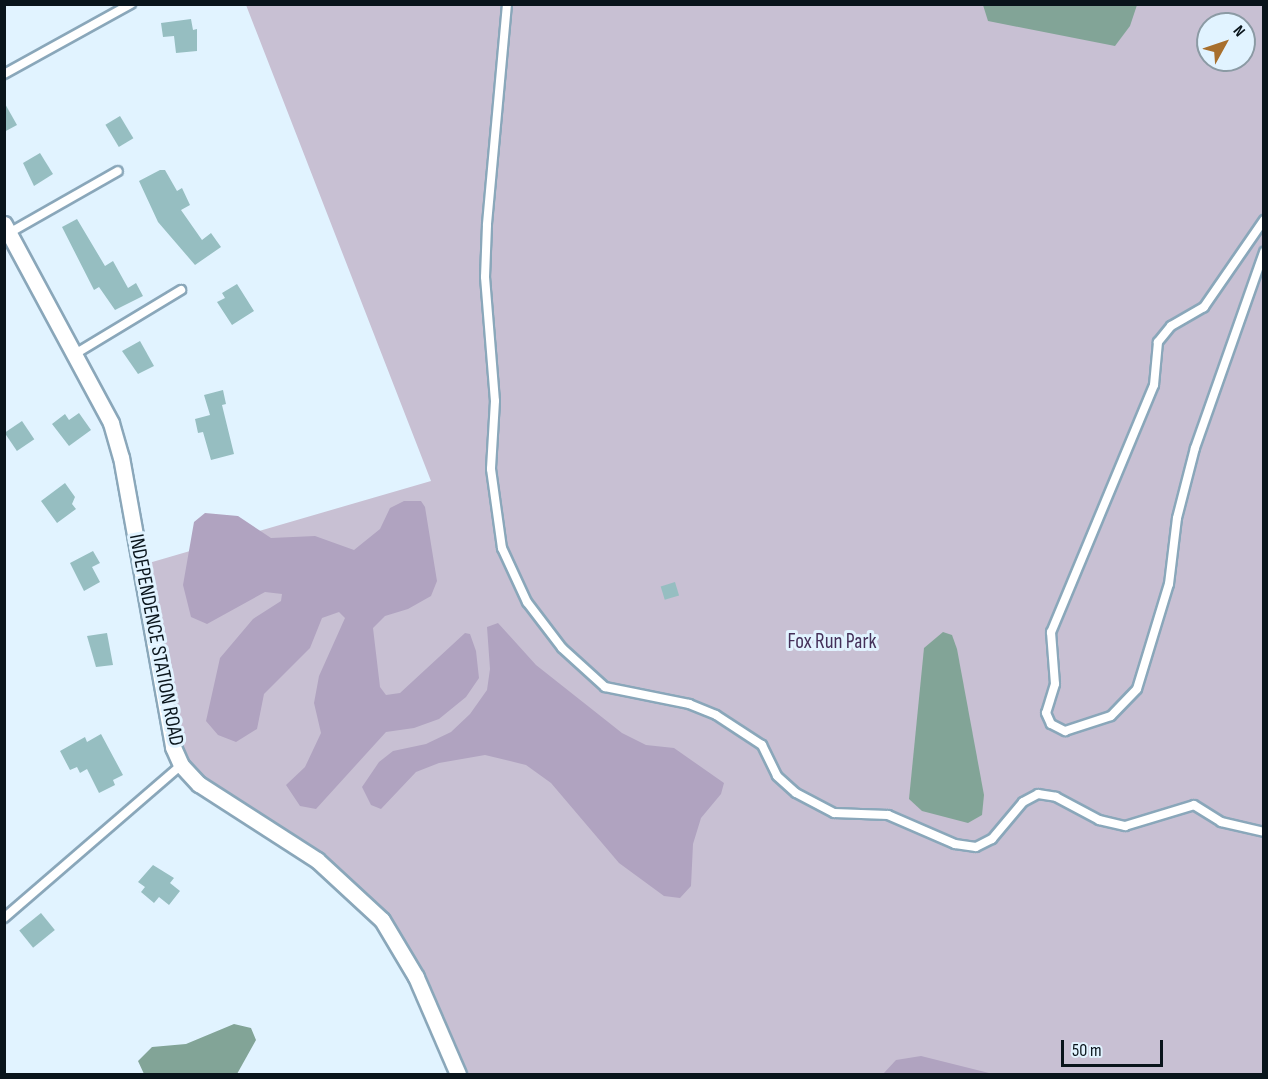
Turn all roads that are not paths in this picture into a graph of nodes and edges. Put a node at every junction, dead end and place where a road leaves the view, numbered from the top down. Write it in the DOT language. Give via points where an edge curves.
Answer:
graph roads {
  1 [pos="131,4"];
  2 [pos="507,4"];
  3 [pos="4,74"];
  4 [pos="118,171"];
  5 [pos="1263,220"];
  6 [pos="7,229"];
  7 [pos="1263,252"];
  8 [pos="181,290"];
  9 [pos="75,354"];
  10 [pos="181,765"];
  11 [pos="1263,832"];
  12 [pos="4,918"];
  13 [pos="458,1074"];
  1 -- 3 [label="lane"];
  2 -- 11 [label="lane" via="487,225 486,288 495,401 490,469 502,548 527,602 562,648 605,687 689,704 716,715 762,745 777,776 796,794 834,813 888,815 955,844 976,847 992,839 1023,802 1038,794 1056,797 1099,820 1125,826 1194,805 1221,822"];
  4 -- 6 [label="lane"];
  5 -- 7 [label="lane" via="1204,307 1171,326 1158,342 1154,385 1051,632 1054,684 1047,713 1051,724 1065,731 1111,716 1137,690 1169,584 1178,519 1195,448"];
  6 -- 9 [label="street, INDEPENDENCE STATION ROAD"];
  8 -- 9 [label="lane"];
  9 -- 10 [label="street, INDEPENDENCE STATION ROAD" via="105,409 121,457 173,747"];
  10 -- 12 [label="lane"];
  10 -- 13 [label="street, INDEPENDENCE STATION ROAD" via="199,784 317,860 382,920 416,977"];
}
